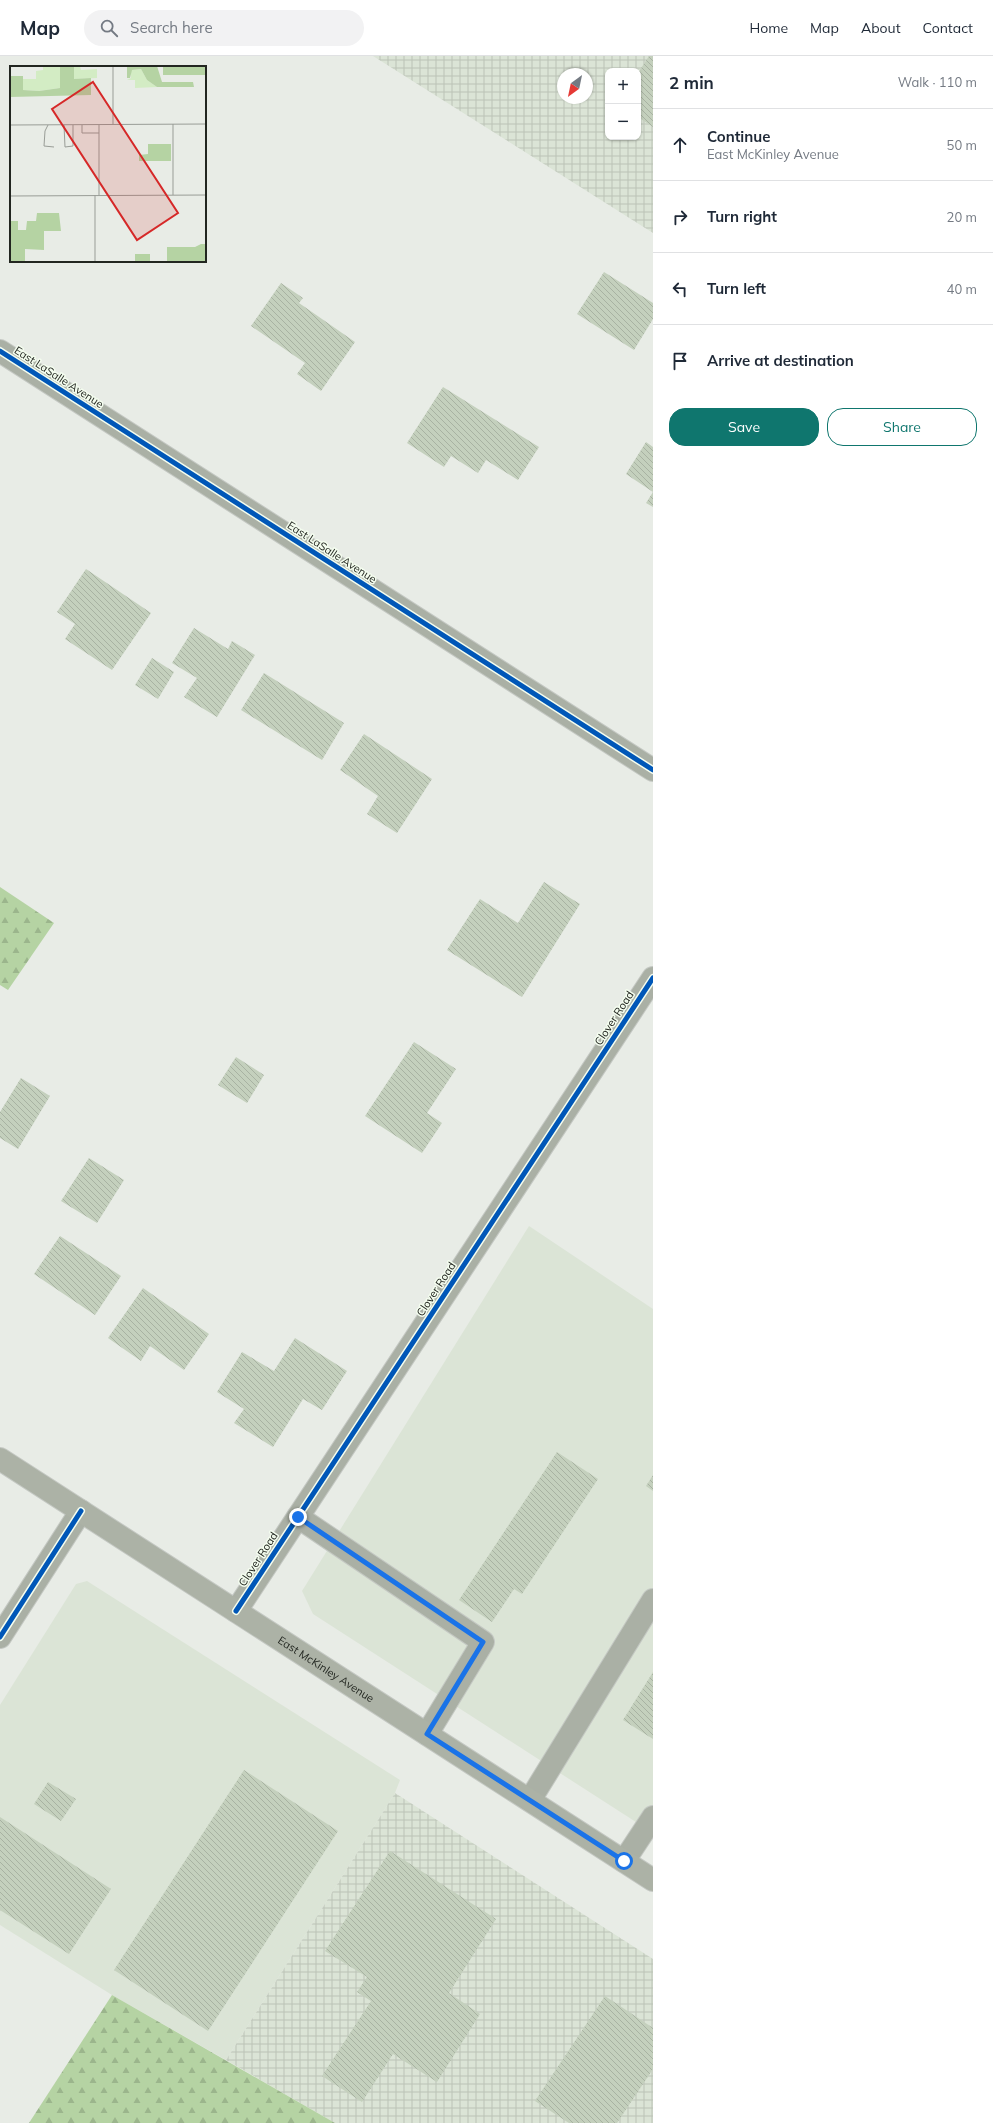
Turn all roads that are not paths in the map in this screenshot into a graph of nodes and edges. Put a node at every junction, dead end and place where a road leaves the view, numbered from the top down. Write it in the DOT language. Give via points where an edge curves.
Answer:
graph roads {
  1 [pos="0,351"];
  2 [pos="653,770"];
  3 [pos="653,978"];
  4 [pos="0,1459"];
  5 [pos="81,1511"];
  6 [pos="298,1517"];
  7 [pos="653,1600"];
  8 [pos="236,1611"];
  9 [pos="0,1637"];
  10 [pos="427,1734"];
  11 [pos="530,1800"];
  12 [pos="653,1817"];
  13 [pos="624,1861"];
  14 [pos="653,1880"];
  1 -- 2 [label="street, East LaSalle Avenue"];
  3 -- 6 [label="street, Clover Road"];
  4 -- 5 [label="main road, East McKinley Avenue"];
  5 -- 8 [label="main road, East McKinley Avenue"];
  5 -- 9 [label="street"];
  6 -- 8 [label="street, Clover Road"];
  6 -- 10 [label="street" via="483,1642"];
  7 -- 11 [label="street"];
  8 -- 10 [label="main road, East McKinley Avenue"];
  10 -- 11 [label="main road, East McKinley Avenue"];
  11 -- 13 [label="main road, East McKinley Avenue"];
  12 -- 13 [label="street"];
  13 -- 14 [label="main road, East McKinley Avenue"];
}
